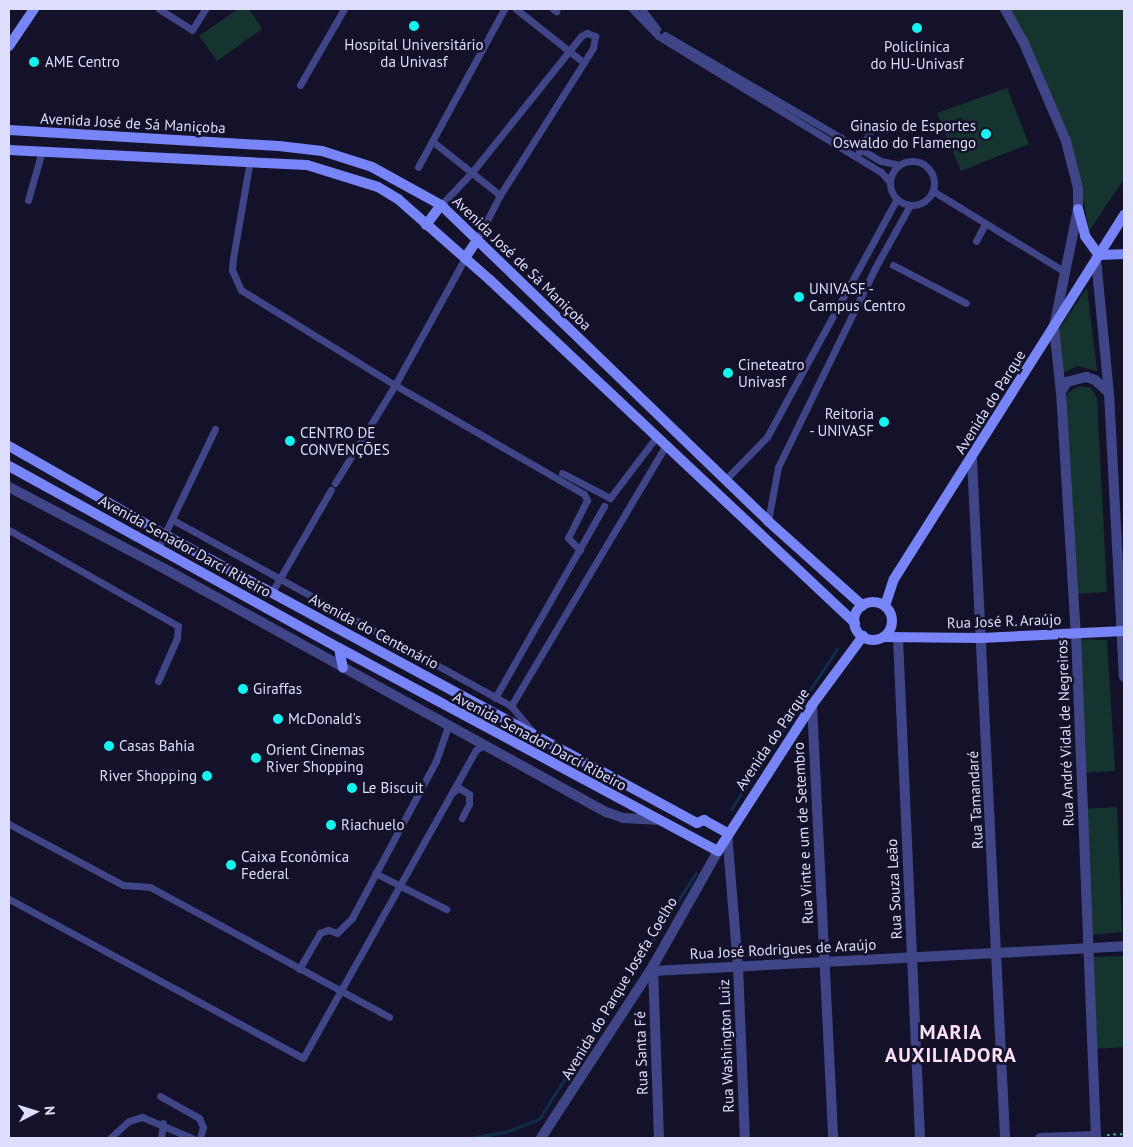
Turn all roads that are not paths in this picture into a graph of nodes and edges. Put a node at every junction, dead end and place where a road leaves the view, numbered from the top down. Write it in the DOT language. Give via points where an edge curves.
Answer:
graph roads {
  1 [pos="34,9"];
  2 [pos="159,9"];
  3 [pos="205,9"];
  4 [pos="344,9"];
  5 [pos="504,9"];
  6 [pos="516,9"];
  7 [pos="632,9"];
  8 [pos="642,9"];
  9 [pos="1005,9"];
  10 [pos="9,46"];
  11 [pos="568,50"];
  12 [pos="582,62"];
  13 [pos="300,85"];
  14 [pos="9,130"];
  15 [pos="871,130"];
  16 [pos="432,141"];
  17 [pos="9,150"];
  18 [pos="861,150"];
  19 [pos="42,151"];
  20 [pos="856,157"];
  21 [pos="250,160"];
  22 [pos="900,165"];
  23 [pos="418,167"];
  24 [pos="473,171"];
  25 [pos="890,182"];
  26 [pos="933,191"];
  27 [pos="500,195"];
  28 [pos="897,199"];
  29 [pos="28,200"];
  30 [pos="441,205"];
  31 [pos="910,205"];
  32 [pos="1078,209"];
  33 [pos="1124,216"];
  34 [pos="985,224"];
  35 [pos="426,225"];
  36 [pos="478,240"];
  37 [pos="976,241"];
  38 [pos="1124,254"];
  39 [pos="1097,257"];
  40 [pos="465,258"];
  41 [pos="894,265"];
  42 [pos="1065,272"];
  43 [pos="966,303"];
  44 [pos="1054,327"];
  45 [pos="395,385"];
  46 [pos="1061,392"];
  47 [pos="1109,393"];
  48 [pos="215,428"];
  49 [pos="657,436"];
  50 [pos="666,445"];
  51 [pos="9,446"];
  52 [pos="972,460"];
  53 [pos="9,466"];
  54 [pos="562,473"];
  55 [pos="725,480"];
  56 [pos="9,487"];
  57 [pos="604,506"];
  58 [pos="174,520"];
  59 [pos="768,521"];
  60 [pos="9,530"];
  61 [pos="165,535"];
  62 [pos="158,548"];
  63 [pos="580,550"];
  64 [pos="279,580"];
  65 [pos="272,592"];
  66 [pos="863,606"];
  67 [pos="885,606"];
  68 [pos="855,623"];
  69 [pos="1123,631"];
  70 [pos="1076,634"];
  71 [pos="862,636"];
  72 [pos="884,636"];
  73 [pos="898,638"];
  74 [pos="981,638"];
  75 [pos="339,648"];
  76 [pos="343,668"];
  77 [pos="1124,677"];
  78 [pos="158,681"];
  79 [pos="495,698"];
  80 [pos="812,705"];
  81 [pos="511,706"];
  82 [pos="448,726"];
  83 [pos="536,735"];
  84 [pos="484,745"];
  85 [pos="452,793"];
  86 [pos="742,811"];
  87 [pos="462,818"];
  88 [pos="656,820"];
  89 [pos="700,821"];
  90 [pos="9,824"];
  91 [pos="727,833"];
  92 [pos="689,838"];
  93 [pos="718,851"];
  94 [pos="375,873"];
  95 [pos="400,885"];
  96 [pos="9,899"];
  97 [pos="446,909"];
  98 [pos="1124,946"];
  99 [pos="1089,948"];
  100 [pos="998,953"];
  101 [pos="912,956"];
  102 [pos="824,962"];
  103 [pos="738,966"];
  104 [pos="300,969"];
  105 [pos="653,969"];
  106 [pos="340,991"];
  107 [pos="389,1017"];
  108 [pos="160,1096"];
  109 [pos="163,1123"];
  110 [pos="1096,1137"];
  111 [pos="110,1138"];
  112 [pos="161,1138"];
  113 [pos="192,1138"];
  114 [pos="200,1138"];
  115 [pos="541,1138"];
  116 [pos="659,1138"];
  117 [pos="745,1138"];
  118 [pos="833,1138"];
  119 [pos="920,1138"];
  120 [pos="1005,1138"];
  121 [pos="1040,1138"];
  1 -- 10 [label="main road"];
  2 -- 3 [label="lane" via="192,30"];
  4 -- 13 [label="lane"];
  5 -- 16 [label="lane"];
  6 -- 11 [label="lane"];
  7 -- 20 [label="lane" via="658,36"];
  8 -- 18 [label="lane" via="646,19 659,31"];
  9 -- 32 [label="street, Rua André Vidal de Negreiros" via="1023,41 1066,141 1075,170"];
  11 -- 12 [label="lane"];
  11 -- 12 [label="lane" via="584,34 591,33 595,43"];
  11 -- 24 [label="lane"];
  12 -- 27 [label="lane"];
  14 -- 30 [label="main road, Avenida José de Sá Maniçoba" via="322,151 372,167"];
  15 -- 18 [label="lane"];
  16 -- 23 [label="lane"];
  16 -- 24 [label="lane"];
  17 -- 19 [label="main road, Avenida José de Sá Maniçoba"];
  18 -- 20 [label="lane"];
  18 -- 22 [label="lane" via="881,161"];
  19 -- 21 [label="main road, Avenida José de Sá Maniçoba"];
  19 -- 29 [label="lane"];
  20 -- 25 [label="lane" via="884,174"];
  21 -- 35 [label="main road, Avenida José de Sá Maniçoba" via="307,164 356,178 398,199"];
  21 -- 45 [label="lane" via="233,258 235,281 252,299"];
  22 -- 25 [label="lane"];
  22 -- 26 [label="lane" via="911,161 925,165 933,176"];
  24 -- 27 [label="lane"];
  24 -- 30 [label="lane"];
  25 -- 28 [label="lane"];
  26 -- 31 [label="lane" via="924,202"];
  26 -- 34 [label="lane"];
  27 -- 36 [label="lane"];
  28 -- 31 [label="lane"];
  28 -- 55 [label="lane" via="767,437"];
  30 -- 35 [label="main road"];
  30 -- 36 [label="main road, Avenida José de Sá Maniçoba"];
  31 -- 59 [label="lane" via="871,276 778,467"];
  32 -- 39 [label="main road" via="1085,236"];
  32 -- 42 [label="street, Rua André Vidal de Negreiros"];
  33 -- 39 [label="main road, Avenida do Parque"];
  34 -- 37 [label="lane"];
  34 -- 42 [label="lane"];
  35 -- 40 [label="main road, Avenida José de Sá Maniçoba"];
  36 -- 40 [label="main road"];
  36 -- 55 [label="main road, Avenida José de Sá Maniçoba"];
  38 -- 39 [label="main road"];
  39 -- 44 [label="main road, Avenida do Parque"];
  39 -- 47 [label="street"];
  40 -- 45 [label="lane"];
  40 -- 49 [label="main road, Avenida José de Sá Maniçoba"];
  41 -- 43 [label="lane"];
  42 -- 44 [label="street, Rua André Vidal de Negreiros"];
  44 -- 46 [label="street, Rua André Vidal de Negreiros"];
  44 -- 52 [label="main road, Avenida do Parque"];
  45 -- 63 [label="lane" via="584,494 587,500 568,538"];
  45 -- 64 [label="lane"];
  46 -- 47 [label="street" via="1067,382 1086,377 1095,380"];
  46 -- 70 [label="street, Rua André Vidal de Negreiros"];
  47 -- 69 [label="street"];
  48 -- 58 [label="lane"];
  49 -- 50 [label="main road, Avenida José de Sá Maniçoba"];
  49 -- 54 [label="lane" via="610,498"];
  50 -- 68 [label="main road, Avenida José de Sá Maniçoba"];
  50 -- 81 [label="lane"];
  51 -- 61 [label="main road, Avenida do Centenário"];
  52 -- 67 [label="main road, Avenida do Parque" via="894,579"];
  52 -- 74 [label="street, Rua Tamandaré"];
  53 -- 62 [label="main road, Avenida Senador Darcí Ribeiro"];
  55 -- 59 [label="main road, Avenida José de Sá Maniçoba"];
  56 -- 76 [label="street"];
  57 -- 63 [label="lane"];
  58 -- 61 [label="lane"];
  58 -- 64 [label="lane"];
  59 -- 66 [label="main road, Avenida José de Sá Maniçoba"];
  60 -- 78 [label="lane" via="178,626 177,638"];
  61 -- 62 [label="lane"];
  61 -- 65 [label="main road, Avenida do Centenário"];
  62 -- 75 [label="main road, Avenida Senador Darcí Ribeiro"];
  63 -- 79 [label="lane"];
  64 -- 65 [label="lane"];
  64 -- 79 [label="lane"];
  65 -- 83 [label="main road, Avenida do Centenário"];
  66 -- 67 [label="main road" via="874,602"];
  66 -- 68 [label="main road" via="856,614"];
  67 -- 72 [label="main road" via="892,624"];
  68 -- 71 [label="main road"];
  69 -- 70 [label="main road, Rua José R. Araújo"];
  69 -- 77 [label="street"];
  70 -- 74 [label="main road, Rua José R. Araújo"];
  70 -- 99 [label="street, Rua André Vidal de Negreiros"];
  71 -- 72 [label="main road" via="873,640"];
  71 -- 80 [label="main road, Avenida do Parque"];
  72 -- 73 [label="main road, Rua José R. Araújo"];
  73 -- 74 [label="main road, Rua José R. Araújo"];
  73 -- 101 [label="street, Rua Souza Leão"];
  74 -- 100 [label="street, Rua Tamandaré"];
  75 -- 76 [label="main road"];
  75 -- 88 [label="main road, Avenida Senador Darcí Ribeiro"];
  76 -- 82 [label="street"];
  79 -- 81 [label="lane"];
  80 -- 86 [label="main road, Avenida do Parque"];
  80 -- 102 [label="street, Rua Vinte e um de Setembro"];
  81 -- 83 [label="lane"];
  82 -- 84 [label="street"];
  82 -- 94 [label="lane" via="436,761"];
  83 -- 89 [label="main road, Avenida do Centenário"];
  84 -- 85 [label="lane" via="476,750"];
  84 -- 88 [label="street" via="606,812 623,818"];
  85 -- 87 [label="lane" via="459,788 469,794 469,804"];
  85 -- 95 [label="lane"];
  86 -- 89 [label="main road" via="725,821"];
  86 -- 91 [label="main road, Avenida do Parque"];
  88 -- 92 [label="main road, Avenida Senador Darcí Ribeiro"];
  89 -- 91 [label="main road, Avenida do Centenário"];
  89 -- 92 [label="main road"];
  90 -- 104 [label="lane" via="123,885 150,887"];
  91 -- 93 [label="main road, Avenida do Parque"];
  91 -- 103 [label="street, Rua Washington Luiz"];
  92 -- 93 [label="main road, Avenida Senador Darcí Ribeiro"];
  93 -- 105 [label="street, Avenida do Parque Josefa Coelho"];
  94 -- 95 [label="lane"];
  94 -- 104 [label="lane" via="352,918 337,933 328,930 320,933"];
  95 -- 97 [label="lane"];
  95 -- 106 [label="lane"];
  96 -- 106 [label="lane" via="303,1058"];
  98 -- 99 [label="street, Rua José Rodrigues de Araújo"];
  99 -- 100 [label="street, Rua José Rodrigues de Araújo"];
  99 -- 110 [label="street, Rua André Vidal de Negreiros"];
  100 -- 101 [label="street, Rua José Rodrigues de Araújo"];
  100 -- 120 [label="street, Rua Tamandaré"];
  101 -- 102 [label="street, Rua José Rodrigues de Araújo"];
  101 -- 119 [label="street, Rua Souza Leão"];
  102 -- 103 [label="street, Rua José Rodrigues de Araújo"];
  102 -- 118 [label="street, Rua Vinte e um de Setembro"];
  103 -- 105 [label="street, Rua José Rodrigues de Araújo"];
  103 -- 117 [label="street, Rua Washington Luiz"];
  104 -- 106 [label="lane"];
  105 -- 115 [label="street, Avenida do Parque Josefa Coelho"];
  105 -- 116 [label="street, Rua Santa Fé"];
  106 -- 107 [label="lane"];
  108 -- 114 [label="lane" via="199,1118 203,1127"];
  109 -- 111 [label="lane" via="148,1117 137,1118"];
  109 -- 112 [label="lane"];
  109 -- 113 [label="lane"];
  110 -- 121 [label="street"];
}
